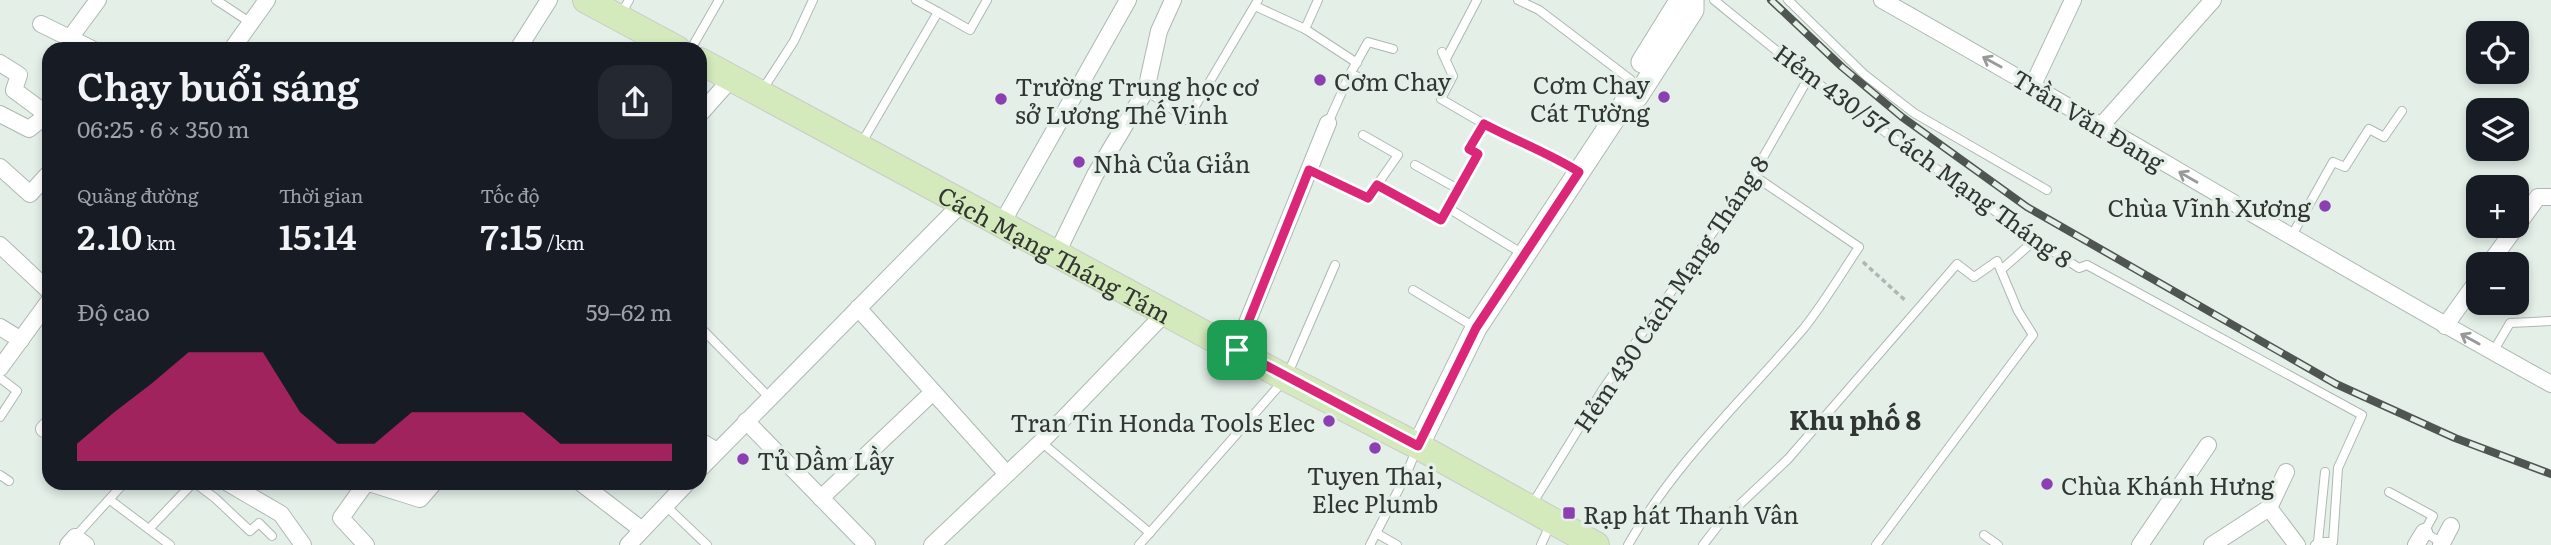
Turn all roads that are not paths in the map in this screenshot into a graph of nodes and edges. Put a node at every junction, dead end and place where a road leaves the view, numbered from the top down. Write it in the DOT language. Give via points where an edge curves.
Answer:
graph roads {
  1 [pos="98,0"];
  2 [pos="216,0"];
  3 [pos="267,0"];
  4 [pos="550,0"];
  5 [pos="586,0"];
  6 [pos="719,0"];
  7 [pos="813,0"];
  8 [pos="916,0"];
  9 [pos="987,0"];
  10 [pos="1128,0"];
  11 [pos="1173,0"];
  12 [pos="1318,0"];
  13 [pos="1477,0"];
  14 [pos="1518,0"];
  15 [pos="1685,0"];
  16 [pos="1693,0"];
  17 [pos="1714,0"];
  18 [pos="1788,0"];
  19 [pos="1882,0"];
  20 [pos="2073,0"];
  21 [pos="2213,0"];
  22 [pos="1256,3"];
  23 [pos="624,9"];
  24 [pos="938,12"];
  25 [pos="251,23"];
  26 [pos="41,24"];
  27 [pos="1305,29"];
  28 [pos="70,37"];
  29 [pos="80,42"];
  30 [pos="237,42"];
  31 [pos="523,42"];
  32 [pos="668,42"];
  33 [pos="695,42"];
  34 [pos="1393,49"];
  35 [pos="0,63"];
  36 [pos="1357,63"];
  37 [pos="707,65"];
  38 [pos="1350,74"];
  39 [pos="1809,77"];
  40 [pos="732,78"];
  41 [pos="1377,83"];
  42 [pos="2033,85"];
  43 [pos="1146,90"];
  44 [pos="1628,90"];
  45 [pos="761,94"];
  46 [pos="707,106"];
  47 [pos="42,111"];
  48 [pos="2402,111"];
  49 [pos="0,114"];
  50 [pos="42,119"];
  51 [pos="1328,123"];
  52 [pos="1484,124"];
  53 [pos="2101,126"];
  54 [pos="1363,135"];
  55 [pos="860,146"];
  56 [pos="1415,165"];
  57 [pos="0,167"];
  58 [pos="1309,170"];
  59 [pos="1579,172"];
  60 [pos="1753,175"];
  61 [pos="42,181"];
  62 [pos="1377,185"];
  63 [pos="1458,189"];
  64 [pos="2047,190"];
  65 [pos="2551,197"];
  66 [pos="963,202"];
  67 [pos="1448,208"];
  68 [pos="1002,223"];
  69 [pos="2291,237"];
  70 [pos="2035,240"];
  71 [pos="0,245"];
  72 [pos="2498,252"];
  73 [pos="1057,253"];
  74 [pos="1524,255"];
  75 [pos="1335,265"];
  76 [pos="2001,270"];
  77 [pos="1413,290"];
  78 [pos="42,292"];
  79 [pos="2466,297"];
  80 [pos="858,308"];
  81 [pos="42,310"];
  82 [pos="1166,312"];
  83 [pos="2550,321"];
  84 [pos="2445,326"];
  85 [pos="0,327"];
  86 [pos="1476,328"];
  87 [pos="707,334"];
  88 [pos="21,340"];
  89 [pos="1237,350"];
  90 [pos="2494,352"];
  91 [pos="0,368"];
  92 [pos="0,378"];
  93 [pos="1286,378"];
  94 [pos="2551,384"];
  95 [pos="933,392"];
  96 [pos="769,397"];
  97 [pos="0,417"];
  98 [pos="746,421"];
  99 [pos="1041,442"];
  100 [pos="2208,444"];
  101 [pos="707,446"];
  102 [pos="1418,446"];
  103 [pos="717,452"];
  104 [pos="707,463"];
  105 [pos="2286,472"];
  106 [pos="2325,472"];
  107 [pos="1007,474"];
  108 [pos="0,475"];
  109 [pos="9,481"];
  110 [pos="118,490"];
  111 [pos="187,490"];
  112 [pos="204,490"];
  113 [pos="240,490"];
  114 [pos="363,490"];
  115 [pos="391,490"];
  116 [pos="428,490"];
  117 [pos="590,490"];
  118 [pos="681,490"];
  119 [pos="2389,492"];
  120 [pos="821,498"];
  121 [pos="110,500"];
  122 [pos="666,506"];
  123 [pos="2270,508"];
  124 [pos="1541,515"];
  125 [pos="2451,526"];
  126 [pos="149,529"];
  127 [pos="642,530"];
  128 [pos="1150,533"];
  129 [pos="1376,533"];
  130 [pos="1984,535"];
  131 [pos="272,536"];
  132 [pos="2420,538"];
  133 [pos="77,542"];
  134 [pos="2317,543"];
  135 [pos="2441,544"];
  136 [pos="170,545"];
  137 [pos="303,545"];
  138 [pos="366,545"];
  139 [pos="628,545"];
  140 [pos="707,545"];
  141 [pos="867,545"];
  142 [pos="932,545"];
  143 [pos="1139,545"];
  144 [pos="1370,545"];
  145 [pos="1397,545"];
  146 [pos="1541,545"];
  147 [pos="1596,545"];
  148 [pos="1628,545"];
  149 [pos="1703,545"];
  150 [pos="1876,545"];
  151 [pos="1998,545"];
  152 [pos="2140,545"];
  153 [pos="2212,545"];
  154 [pos="2297,545"];
  1 -- 28 [label="street"];
  2 -- 25 [label="lane"];
  3 -- 25 [label="street"];
  4 -- 31 [label="street"];
  5 -- 23 [label="main road"];
  6 -- 33 [label="lane"];
  7 -- 45 [label="lane"];
  8 -- 24 [label="lane"];
  9 -- 24 [label="lane" via="970,30"];
  10 -- 68 [label="street"];
  11 -- 43 [label="street" via="1159,31"];
  12 -- 27 [label="lane"];
  13 -- 52 [label="lane" via="1444,56 1453,76 1441,99"];
  14 -- 44 [label="lane" via="1539,10"];
  15 -- 44 [label="street" via="1678,4"];
  16 -- 44 [label="street" via="1693,10 1637,97"];
  17 -- 39 [label="lane, Hẻm 430/57 Cách Mạng Tháng 8"];
  18 -- 64 [label="lane" via="1865,75 1914,113"];
  42 -- 19 [label="street, Trần Văn Ðang, one-way"];
  20 -- 42 [label="street"];
  21 -- 53 [label="street"];
  22 -- 27 [label="lane"];
  22 -- 43 [label="lane" via="1187,120"];
  23 -- 32 [label="main road"];
  24 -- 55 [label="lane"];
  25 -- 30 [label="street"];
  26 -- 28 [label="street"];
  27 -- 36 [label="lane"];
  28 -- 29 [label="street"];
  34 -- 36 [label="lane" via="1368,42"];
  35 -- 47 [label="street" via="19,75 14,90"];
  36 -- 38 [label="lane"];
  37 -- 40 [label="main road, Cách Mạng Tháng Tám"];
  38 -- 41 [label="lane"];
  38 -- 51 [label="lane"];
  39 -- 60 [label="lane, Hẻm 430 Cách Mạng Tháng 8"];
  39 -- 70 [label="lane, Hẻm 430/57 Cách Mạng Tháng 8"];
  40 -- 45 [label="main road, Cách Mạng Tháng Tám"];
  40 -- 46 [label="street"];
  42 -- 53 [label="street, Trần Văn Ðang"];
  43 -- 73 [label="street" via="1095,175"];
  44 -- 59 [label="street"];
  45 -- 55 [label="main road, Cách Mạng Tháng Tám"];
  48 -- 69 [label="lane" via="2384,136 2369,129 2345,167 2333,162"];
  49 -- 50 [label="street" via="29,129"];
  51 -- 58 [label="street"];
  52 -- 59 [label="lane"];
  52 -- 63 [label="lane" via="1469,149 1478,154"];
  69 -- 53 [label="street, Trần Văn Ðang, one-way"];
  54 -- 62 [label="lane" via="1398,155"];
  55 -- 66 [label="main road, Cách Mạng Tháng Tám"];
  56 -- 63 [label="lane"];
  57 -- 61 [label="street" via="30,194"];
  58 -- 62 [label="lane" via="1368,198"];
  58 -- 89 [label="street"];
  59 -- 74 [label="street"];
  60 -- 124 [label="lane, Hẻm 430 Cách Mạng Tháng 8" via="1602,388"];
  60 -- 148 [label="lane" via="1856,251 1806,325 1650,506"];
  62 -- 67 [label="lane" via="1441,220"];
  63 -- 67 [label="lane"];
  65 -- 72 [label="street" via="2538,197"];
  66 -- 68 [label="main road, Cách Mạng Tháng Tám"];
  66 -- 80 [label="street"];
  67 -- 74 [label="lane"];
  68 -- 73 [label="main road, Cách Mạng Tháng Tám"];
  69 -- 84 [label="street, Trần Văn Ðang"];
  70 -- 76 [label="lane"];
  70 -- 134 [label="lane, Hẻm 430/57 Cách Mạng Tháng 8" via="2362,415 2338,468 2333,542"];
  71 -- 78 [label="street"];
  73 -- 82 [label="main road, Cách Mạng Tháng Tám"];
  74 -- 86 [label="street"];
  75 -- 93 [label="lane"];
  76 -- 149 [label="lane" via="1997,261 1974,277 1957,264 1788,459"];
  76 -- 150 [label="lane" via="2033,335"];
  77 -- 86 [label="lane"];
  79 -- 84 [label="street"];
  80 -- 95 [label="street"];
  80 -- 96 [label="street"];
  81 -- 88 [label="street"];
  82 -- 89 [label="main road, Cách Mạng Tháng Tám"];
  82 -- 99 [label="street"];
  83 -- 90 [label="lane" via="2510,323"];
  90 -- 84 [label="street, Trần Văn Ðang, one-way"];
  85 -- 88 [label="street"];
  86 -- 102 [label="street"];
  87 -- 96 [label="lane"];
  88 -- 91 [label="street"];
  89 -- 93 [label="main road, Cách Mạng Tháng Tám"];
  90 -- 94 [label="street, Trần Văn Ðang"];
  92 -- 97 [label="lane" via="17,391"];
  93 -- 102 [label="main road, Cách Mạng Tháng Tám"];
  93 -- 128 [label="lane"];
  95 -- 107 [label="street"];
  95 -- 120 [label="street"];
  96 -- 98 [label="street"];
  98 -- 103 [label="street"];
  98 -- 120 [label="street"];
  99 -- 107 [label="street"];
  99 -- 128 [label="lane"];
  100 -- 152 [label="street"];
  101 -- 103 [label="street"];
  102 -- 124 [label="main road, Cách Mạng Tháng Tám"];
  102 -- 129 [label="lane"];
  103 -- 104 [label="street"];
  105 -- 123 [label="street"];
  106 -- 134 [label="lane"];
  107 -- 142 [label="street"];
  108 -- 109 [label="lane"];
  110 -- 121 [label="lane"];
  111 -- 126 [label="lane"];
  112 -- 131 [label="lane" via="250,531 259,523"];
  113 -- 137 [label="street" via="281,514"];
  114 -- 138 [label="street" via="341,518"];
  115 -- 116 [label="street" via="420,499"];
  117 -- 127 [label="street"];
  118 -- 122 [label="street"];
  119 -- 132 [label="lane" via="2433,516"];
  120 -- 141 [label="street"];
  121 -- 126 [label="lane"];
  121 -- 133 [label="lane"];
  122 -- 127 [label="street"];
  122 -- 140 [label="lane"];
  123 -- 153 [label="street"];
  123 -- 154 [label="street"];
  124 -- 146 [label="lane, Hẻm 430 Cách Mạng Tháng 8"];
  124 -- 147 [label="main road, Cách Mạng Tháng Tám"];
  125 -- 135 [label="street"];
  126 -- 136 [label="lane"];
  127 -- 139 [label="street"];
  128 -- 143 [label="lane"];
  129 -- 144 [label="lane"];
  129 -- 145 [label="lane"];
  130 -- 151 [label="lane"];
  132 -- 135 [label="lane"];
}
